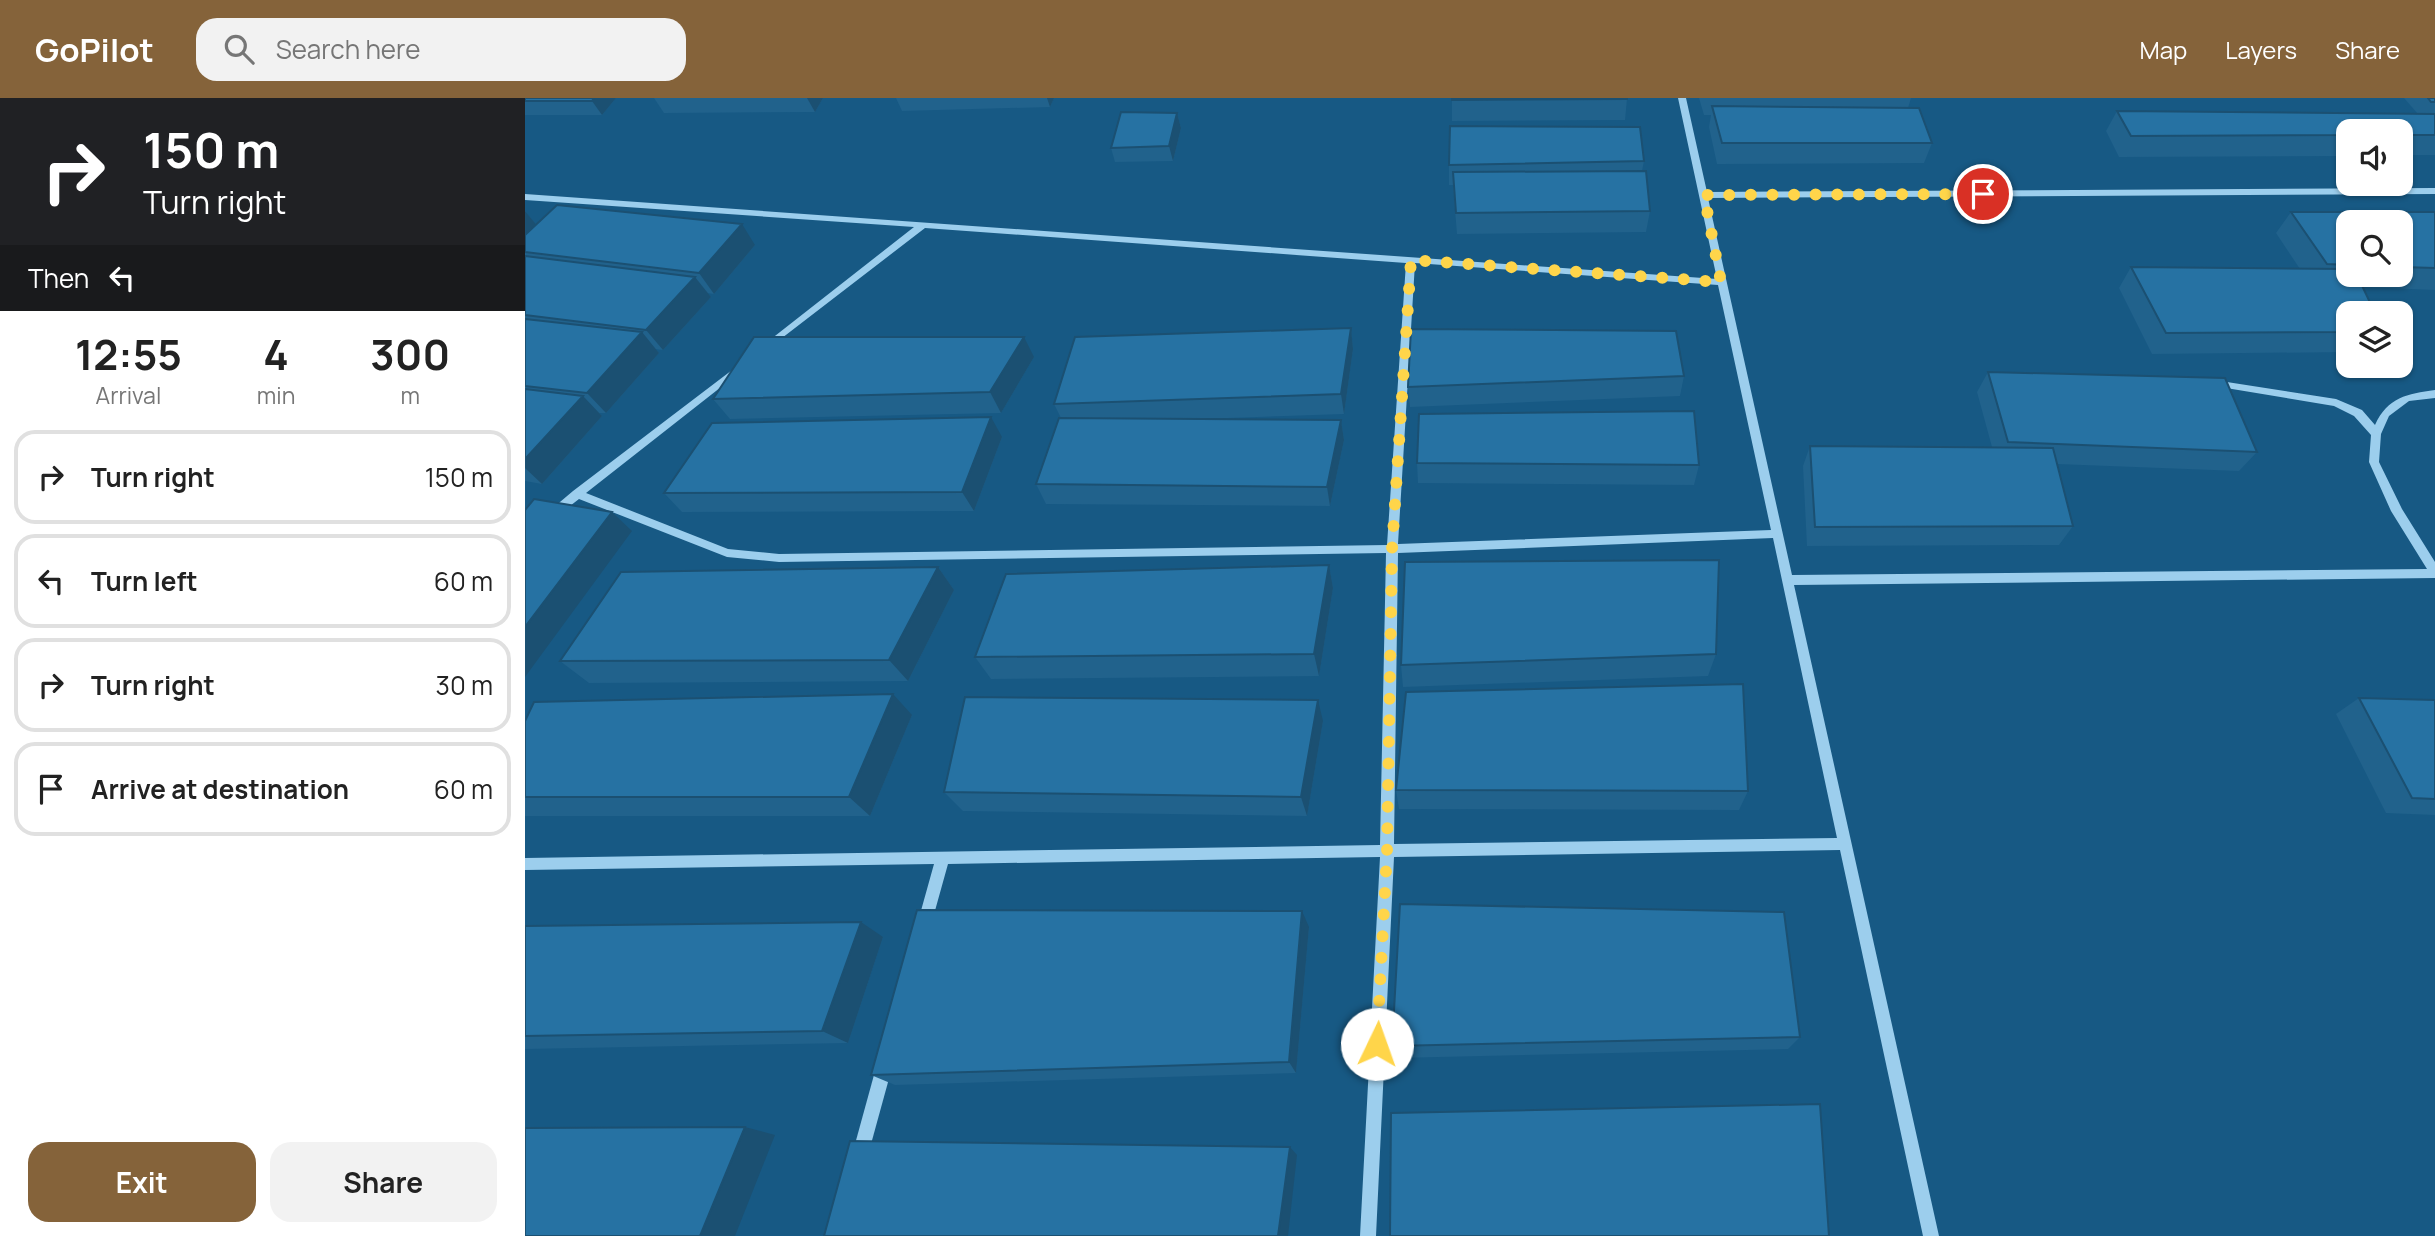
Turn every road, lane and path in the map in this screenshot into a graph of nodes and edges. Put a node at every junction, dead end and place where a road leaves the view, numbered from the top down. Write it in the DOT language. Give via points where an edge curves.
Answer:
graph roads {
  1 [pos="1682,98"];
  2 [pos="2435,191"];
  3 [pos="1704,195"];
  4 [pos="525,197"];
  5 [pos="923,225"];
  6 [pos="1411,260"];
  7 [pos="1721,282"];
  8 [pos="2204,382"];
  9 [pos="2435,394"];
  10 [pos="2375,434"];
  11 [pos="577,494"];
  12 [pos="546,519"];
  13 [pos="1775,534"];
  14 [pos="1392,549"];
  15 [pos="2435,572"];
  16 [pos="1787,580"];
  17 [pos="1844,844"];
  18 [pos="1387,851"];
  19 [pos="943,858"];
  20 [pos="525,864"];
  21 [pos="920,939"];
  22 [pos="890,1047"];
  23 [pos="856,1169"];
  24 [pos="1368,1236"];
  25 [pos="1931,1236"];
  1 -- 3 [label="street"];
  2 -- 3 [label="street"];
  3 -- 7 [label="street"];
  4 -- 5 [label="street"];
  5 -- 6 [label="street"];
  5 -- 11 [label="street"];
  6 -- 7 [label="street"];
  6 -- 14 [label="street"];
  7 -- 13 [label="street"];
  8 -- 10 [label="street" via="2336,403 2358,413"];
  9 -- 10 [label="street" via="2406,398 2385,414"];
  10 -- 15 [label="street" via="2374,462 2397,511"];
  11 -- 12 [label="street"];
  11 -- 14 [label="street" via="727,554 779,558"];
  13 -- 14 [label="street"];
  13 -- 16 [label="street"];
  14 -- 18 [label="street"];
  15 -- 16 [label="street"];
  16 -- 17 [label="street"];
  17 -- 18 [label="street"];
  17 -- 25 [label="street"];
  18 -- 19 [label="street"];
  18 -- 24 [label="street"];
  19 -- 20 [label="street"];
  19 -- 21 [label="street"];
  22 -- 23 [label="street"];
}
